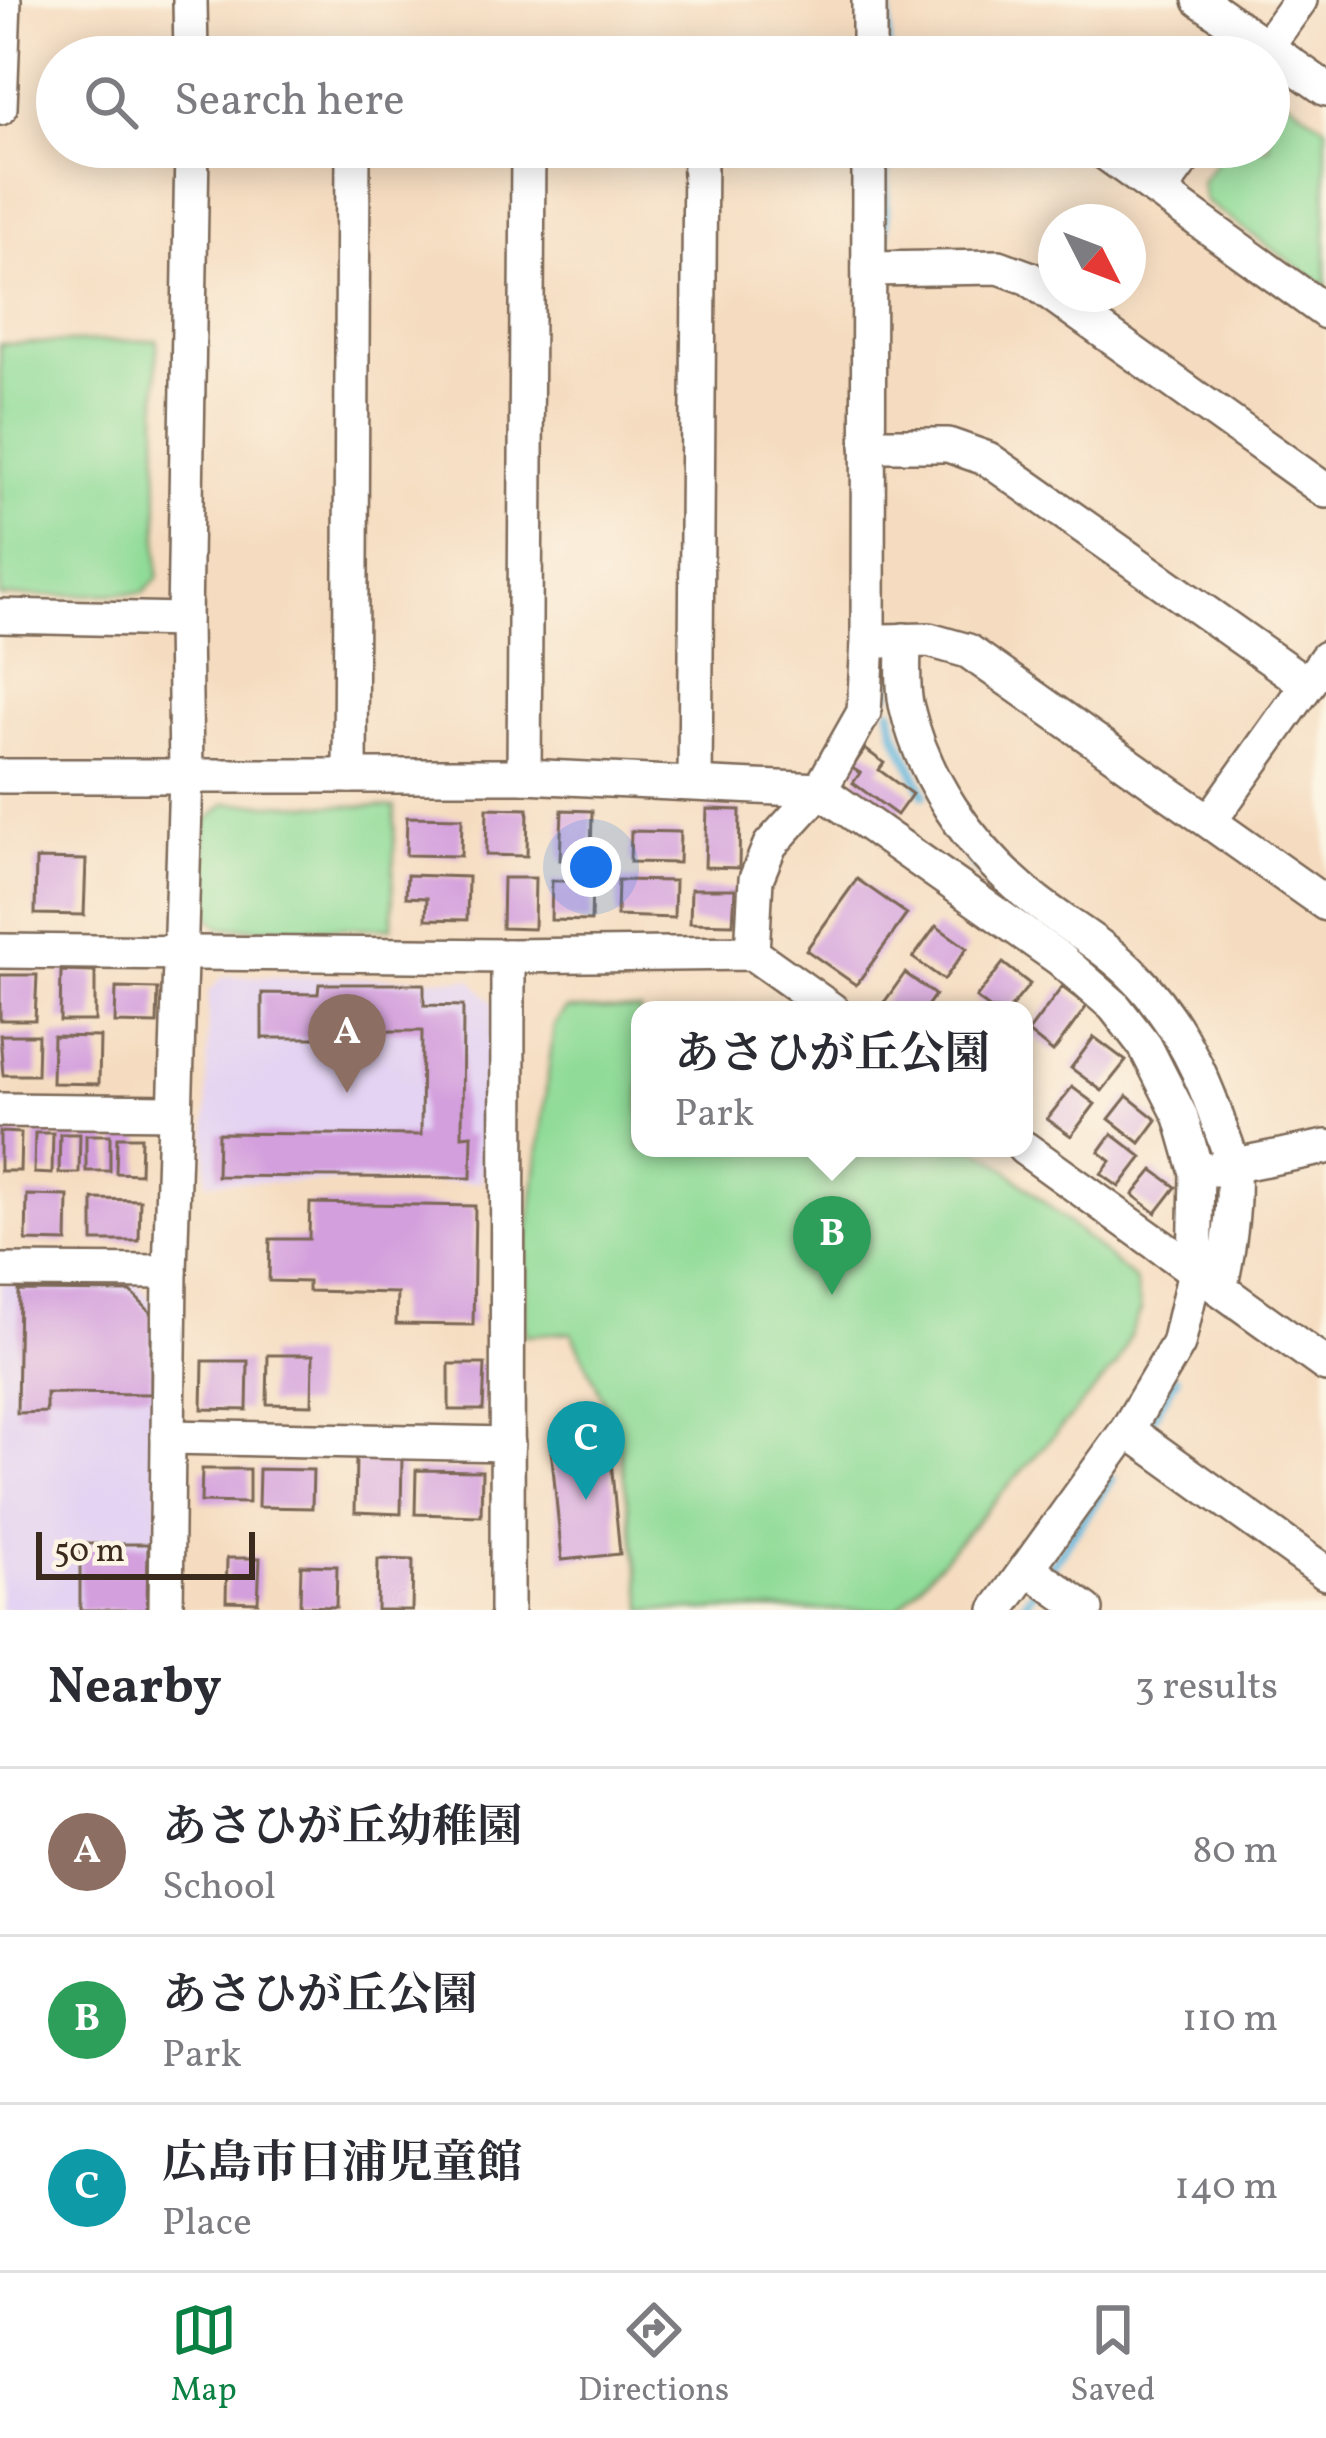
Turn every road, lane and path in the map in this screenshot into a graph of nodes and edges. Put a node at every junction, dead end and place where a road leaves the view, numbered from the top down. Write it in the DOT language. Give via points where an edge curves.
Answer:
graph roads {
  1 [pos="4,0"];
  2 [pos="190,0"];
  3 [pos="869,0"];
  4 [pos="1200,0"];
  5 [pos="1300,0"];
  6 [pos="191,36"];
  7 [pos="869,36"];
  8 [pos="1244,36"];
  9 [pos="1274,36"];
  10 [pos="1290,68"];
  11 [pos="1326,89"];
  12 [pos="0,108"];
  13 [pos="191,168"];
  14 [pos="353,168"];
  15 [pos="528,168"];
  16 [pos="700,168"];
  17 [pos="869,168"];
  18 [pos="1127,168"];
  19 [pos="1177,168"];
  20 [pos="1160,191"];
  21 [pos="868,269"];
  22 [pos="1326,312"];
  23 [pos="868,446"];
  24 [pos="1326,491"];
  25 [pos="0,616"];
  26 [pos="184,620"];
  27 [pos="904,640"];
  28 [pos="868,641"];
  29 [pos="1317,671"];
  30 [pos="0,776"];
  31 [pos="186,776"];
  32 [pos="350,776"];
  33 [pos="524,776"];
  34 [pos="694,783"];
  35 [pos="820,790"];
  36 [pos="1210,821"];
  37 [pos="1326,902"];
  38 [pos="0,951"];
  39 [pos="180,952"];
  40 [pos="752,953"];
  41 [pos="508,956"];
  42 [pos="819,1001"];
  43 [pos="0,1110"];
  44 [pos="175,1112"];
  45 [pos="1326,1147"];
  46 [pos="1033,1154"];
  47 [pos="1233,1166"];
  48 [pos="1197,1173"];
  49 [pos="0,1271"];
  50 [pos="170,1273"];
  51 [pos="1207,1280"];
  52 [pos="1326,1365"];
  53 [pos="1127,1430"];
  54 [pos="168,1438"];
  55 [pos="508,1444"];
  56 [pos="1027,1568"];
  57 [pos="1326,1573"];
  58 [pos="166,1610"];
  59 [pos="508,1610"];
  60 [pos="998,1610"];
  61 [pos="1086,1610"];
  1 -- 12 [label="street"];
  2 -- 6 [label="street"];
  3 -- 7 [label="street"];
  4 -- 8 [label="street"];
  5 -- 9 [label="street"];
  10 -- 11 [label="street"];
  13 -- 26 [label="street"];
  14 -- 32 [label="street"];
  15 -- 33 [label="street"];
  16 -- 34 [label="street"];
  17 -- 21 [label="street"];
  18 -- 20 [label="street"];
  19 -- 20 [label="street"];
  20 -- 22 [label="street"];
  21 -- 23 [label="street"];
  21 -- 24 [label="street" via="999,267 1028,278"];
  23 -- 28 [label="street"];
  23 -- 29 [label="street" via="948,445 988,459"];
  25 -- 26 [label="street"];
  26 -- 31 [label="street"];
  27 -- 28 [label="street"];
  27 -- 36 [label="street" via="968,651"];
  27 -- 47 [label="street" via="905,700 921,756 950,808 988,857 1132,973 1173,1023 1206,1082"];
  28 -- 35 [label="street" via="864,712"];
  29 -- 36 [label="street"];
  30 -- 31 [label="street"];
  31 -- 32 [label="street"];
  31 -- 39 [label="street"];
  32 -- 33 [label="street"];
  33 -- 34 [label="street"];
  34 -- 35 [label="street"];
  35 -- 40 [label="street" via="770,844 756,880"];
  35 -- 48 [label="street" via="1060,958 1114,1006 1145,1046"];
  36 -- 37 [label="street"];
  38 -- 39 [label="street"];
  39 -- 41 [label="street"];
  39 -- 44 [label="street"];
  40 -- 41 [label="street"];
  40 -- 42 [label="street"];
  41 -- 55 [label="street"];
  43 -- 44 [label="street"];
  44 -- 50 [label="street"];
  45 -- 47 [label="street"];
  46 -- 51 [label="street"];
  47 -- 48 [label="street"];
  47 -- 51 [label="street" via="1232,1240"];
  48 -- 51 [label="street"];
  49 -- 50 [label="street"];
  50 -- 54 [label="street"];
  51 -- 52 [label="street"];
  51 -- 53 [label="street"];
  53 -- 56 [label="street"];
  53 -- 57 [label="street"];
  54 -- 55 [label="street"];
  54 -- 58 [label="street"];
  55 -- 59 [label="street"];
  56 -- 60 [label="street"];
  56 -- 61 [label="street"];
}
